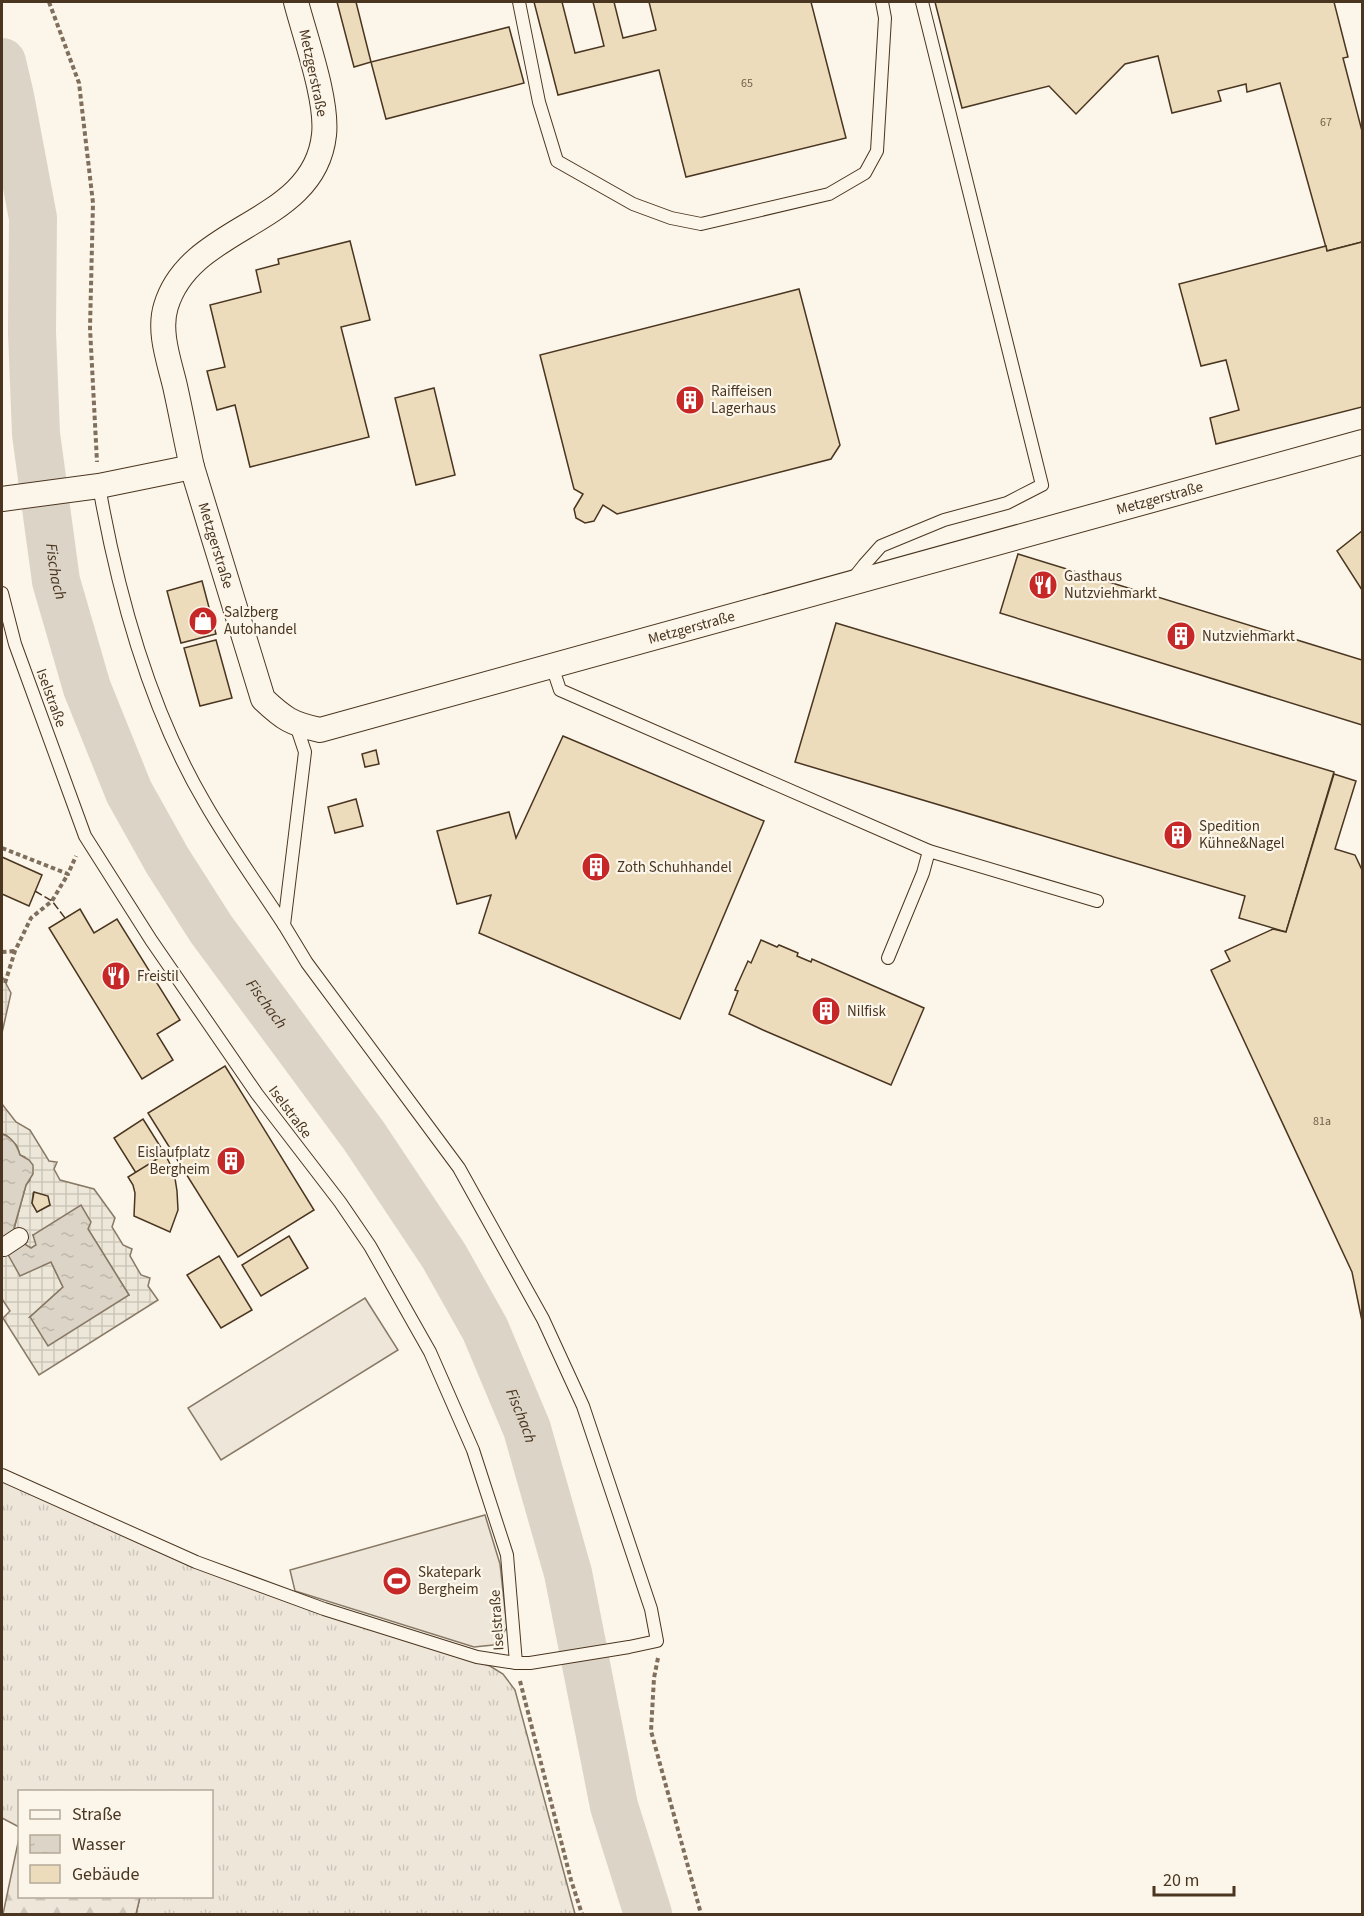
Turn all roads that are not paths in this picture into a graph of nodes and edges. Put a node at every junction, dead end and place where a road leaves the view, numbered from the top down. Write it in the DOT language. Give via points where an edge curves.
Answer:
graph roads {
  1 [pos="296,2"];
  2 [pos="519,2"];
  3 [pos="882,2"];
  4 [pos="922,2"];
  5 [pos="1362,442"];
  6 [pos="192,466"];
  7 [pos="99,486"];
  8 [pos="2,499"];
  9 [pos="850,583"];
  10 [pos="2,592"];
  11 [pos="552,666"];
  12 [pos="296,725"];
  13 [pos="929,851"];
  14 [pos="1097,901"];
  15 [pos="284,925"];
  16 [pos="888,958"];
  17 [pos="19,1237"];
  18 [pos="4,1247"];
  19 [pos="2,1475"];
  20 [pos="516,1663"];
  1 -- 6 [label="street, Metzgerstraße" via="323,105 324,134 318,161 306,181 287,200 192,263 175,282 165,307 163,330"];
  2 -- 3 [label="lane" via="539,102 557,161 633,204 701,224 829,194 865,173 877,151 885,18"];
  4 -- 9 [label="lane" via="1042,485 1007,503 944,520 881,546"];
  5 -- 9 [label="street, Metzgerstraße"];
  6 -- 7 [label="street"];
  6 -- 12 [label="street, Metzgerstraße" via="263,699"];
  7 -- 8 [label="street"];
  7 -- 15 [label="lane" via="110,548 161,714 204,803"];
  9 -- 11 [label="street, Metzgerstraße"];
  10 -- 20 [label="lane, Iselstraße" via="15,644 85,836 257,1094 370,1246 430,1352 473,1450 507,1555"];
  11 -- 12 [label="street, Metzgerstraße" via="320,730"];
  11 -- 13 [label="lane" via="560,690"];
  12 -- 15 [label="lane" via="305,752"];
  13 -- 14 [label="lane"];
  13 -- 16 [label="lane"];
  15 -- 20 [label="lane" via="307,963 459,1167 543,1319 583,1406 651,1609 657,1641"];
  17 -- 18 [label="street"];
  19 -- 20 [label="lane" via="207,1566 335,1613 477,1657"];
}
